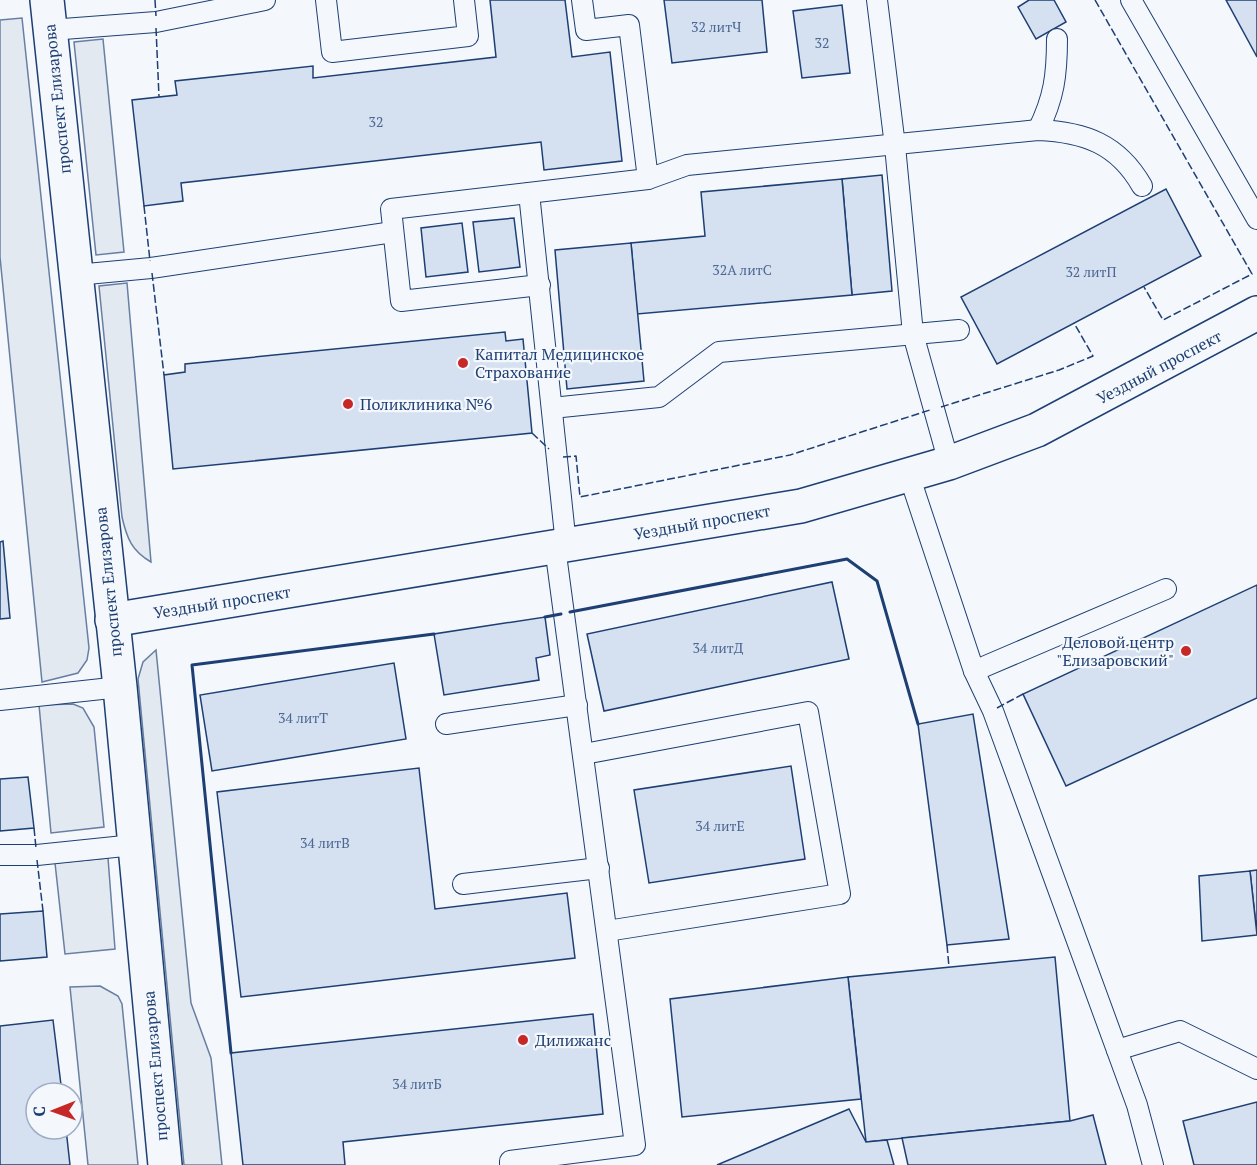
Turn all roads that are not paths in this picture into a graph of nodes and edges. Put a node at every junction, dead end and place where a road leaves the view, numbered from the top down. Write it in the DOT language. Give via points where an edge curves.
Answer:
graph roads {
  1 [pos="265,0"];
  2 [pos="326,0"];
  3 [pos="464,0"];
  4 [pos="582,0"];
  5 [pos="877,0"];
  6 [pos="1131,0"];
  7 [pos="48,15"];
  8 [pos="1057,39"];
  9 [pos="1038,130"];
  10 [pos="895,146"];
  11 [pos="648,179"];
  12 [pos="1142,186"];
  13 [pos="529,193"];
  14 [pos="1257,219"];
  15 [pos="393,232"];
  16 [pos="76,275"];
  17 [pos="540,285"];
  18 [pos="1257,313"];
  19 [pos="959,330"];
  20 [pos="913,334"];
  21 [pos="552,408"];
  22 [pos="950,463"];
  23 [pos="909,475"];
  24 [pos="560,546"];
  25 [pos="1166,589"];
  26 [pos="112,620"];
  27 [pos="974,670"];
  28 [pos="120,687"];
  29 [pos="0,700"];
  30 [pos="577,705"];
  31 [pos="446,724"];
  32 [pos="584,754"];
  33 [pos="134,845"];
  34 [pos="0,855"];
  35 [pos="599,868"];
  36 [pos="463,884"];
  37 [pos="607,931"];
  38 [pos="1118,1050"];
  39 [pos="1257,1069"];
  40 [pos="165,1165"];
  41 [pos="510,1165"];
  42 [pos="1153,1165"];
  1 -- 7 [label="lane" via="156,22"];
  2 -- 3 [label="lane" via="332,52 468,36"];
  4 -- 11 [label="lane" via="586,30 629,25"];
  5 -- 10 [label="lane"];
  6 -- 14 [label="lane"];
  7 -- 16 [label="street, проспект Елизарова"];
  8 -- 9 [label="lane" via="1051,104"];
  9 -- 10 [label="lane"];
  9 -- 12 [label="lane" via="1062,131 1095,142 1129,163"];
  10 -- 11 [label="lane" via="687,165"];
  10 -- 20 [label="lane"];
  11 -- 13 [label="lane"];
  13 -- 15 [label="lane" via="391,208"];
  13 -- 17 [label="lane"];
  15 -- 16 [label="lane" via="151,268"];
  15 -- 17 [label="lane" via="401,301"];
  16 -- 26 [label="street, проспект Елизарова"];
  17 -- 21 [label="lane"];
  18 -- 22 [label="street, Уездный проспект" via="1038,430"];
  19 -- 20 [label="lane"];
  20 -- 21 [label="lane" via="719,352 659,397"];
  20 -- 22 [label="lane"];
  21 -- 24 [label="lane"];
  22 -- 23 [label="street, Уездный проспект"];
  23 -- 24 [label="street, Уездный проспект" via="801,506"];
  23 -- 27 [label="lane"];
  24 -- 26 [label="street, Уездный проспект"];
  24 -- 30 [label="lane"];
  25 -- 27 [label="lane"];
  26 -- 28 [label="street, проспект Елизарова"];
  27 -- 38 [label="lane" via="993,711"];
  28 -- 29 [label="lane"];
  28 -- 33 [label="street, проспект Елизарова"];
  30 -- 31 [label="lane"];
  30 -- 32 [label="lane"];
  32 -- 35 [label="lane"];
  32 -- 37 [label="lane" via="808,712 840,894"];
  33 -- 34 [label="lane"];
  33 -- 40 [label="street, проспект Елизарова"];
  35 -- 36 [label="lane"];
  35 -- 37 [label="lane"];
  37 -- 41 [label="lane" via="635,1145 510,1161"];
  38 -- 39 [label="lane" via="1180,1031"];
  38 -- 42 [label="lane"];
}
